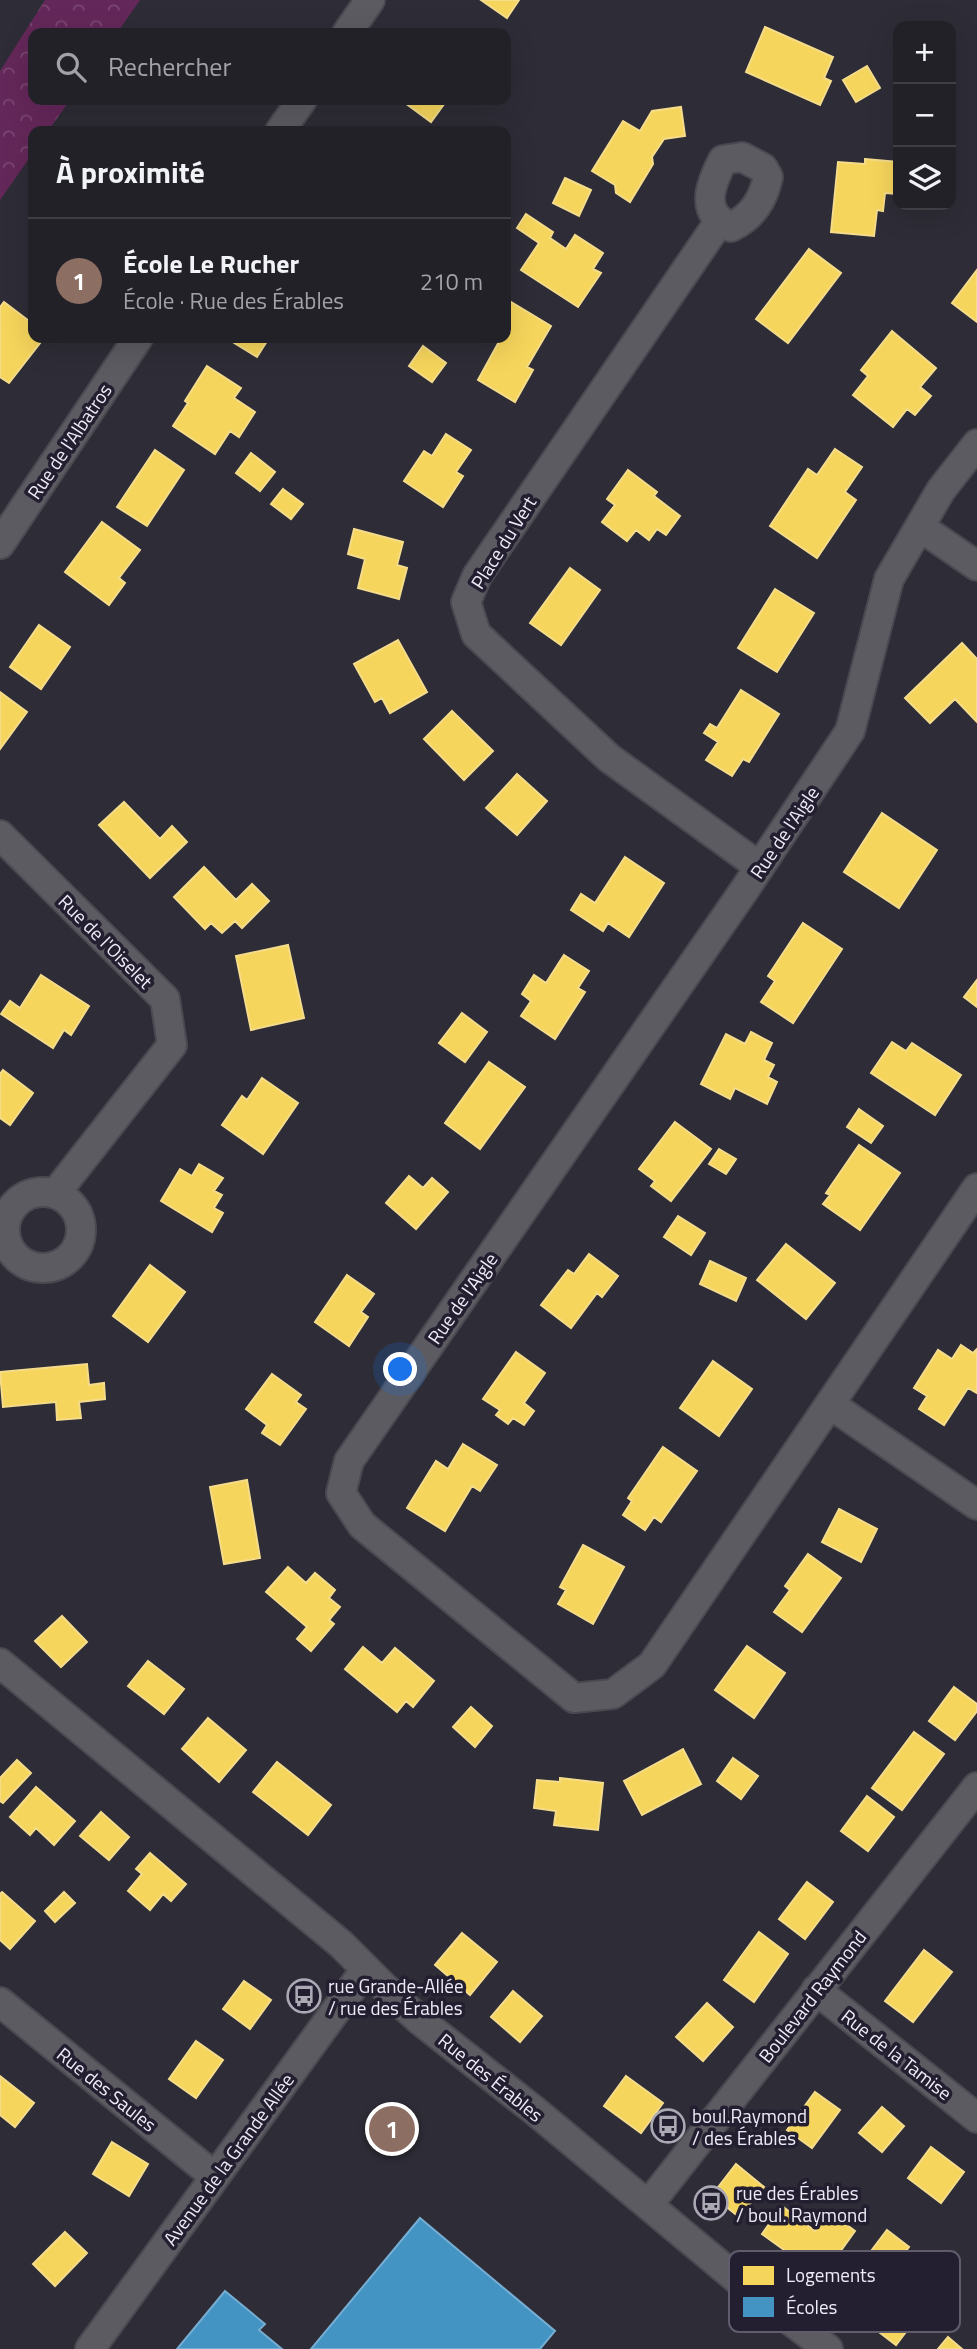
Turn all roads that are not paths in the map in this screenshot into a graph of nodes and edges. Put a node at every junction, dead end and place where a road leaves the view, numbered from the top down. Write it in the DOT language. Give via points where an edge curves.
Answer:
graph roads {
  1 [pos="370,0"];
  2 [pos="350,28"];
  3 [pos="298,105"];
  4 [pos="284,126"];
  5 [pos="719,222"];
  6 [pos="135,343"];
  7 [pos="977,444"];
  8 [pos="920,527"];
  9 [pos="0,544"];
  10 [pos="977,566"];
  11 [pos="0,835"];
  12 [pos="760,867"];
  13 [pos="977,1188"];
  14 [pos="55,1194"];
  15 [pos="831,1405"];
  16 [pos="977,1505"];
  17 [pos="0,1663"];
  18 [pos="977,1787"];
  19 [pos="366,1969"];
  20 [pos="816,1990"];
  21 [pos="0,2002"];
  22 [pos="977,2118"];
  23 [pos="214,2176"];
  24 [pos="648,2205"];
  25 [pos="729,2272"];
  26 [pos="806,2332"];
  27 [pos="90,2349"];
  28 [pos="828,2349"];
  1 -- 2 [label="street"];
  3 -- 4 [label="street"];
  5 -- 12 [label="street, Place du Vert" via="477,576 466,602 476,634 609,758"];
  6 -- 9 [label="street, Rue de l'Albatros"];
  7 -- 8 [label="street, Rue de l'Aigle" via="941,490"];
  8 -- 10 [label="street"];
  8 -- 12 [label="street, Rue de l'Aigle" via="889,579 850,731"];
  11 -- 14 [label="street, Rue de l'Oiselet" via="165,999 172,1045"];
  12 -- 15 [label="street, Rue de l'Aigle" via="349,1461 341,1493 362,1525 574,1698 613,1694 652,1665"];
  13 -- 15 [label="street, Rue de l'Aigle"];
  15 -- 16 [label="street"];
  17 -- 19 [label="street, Rue des Érables"];
  18 -- 20 [label="street, Boulevard Raymond"];
  19 -- 23 [label="street, Avenue de la Grande Allée"];
  19 -- 24 [label="street, Rue des Érables" via="422,2022"];
  20 -- 22 [label="street, Rue de la Tamise"];
  20 -- 24 [label="street, Boulevard Raymond"];
  21 -- 23 [label="street, Rue des Saules"];
  23 -- 27 [label="street, Avenue de la Grande Allée"];
  24 -- 25 [label="street, Rue des Érables"];
  26 -- 28 [label="street, Rue des Érables"];
}
